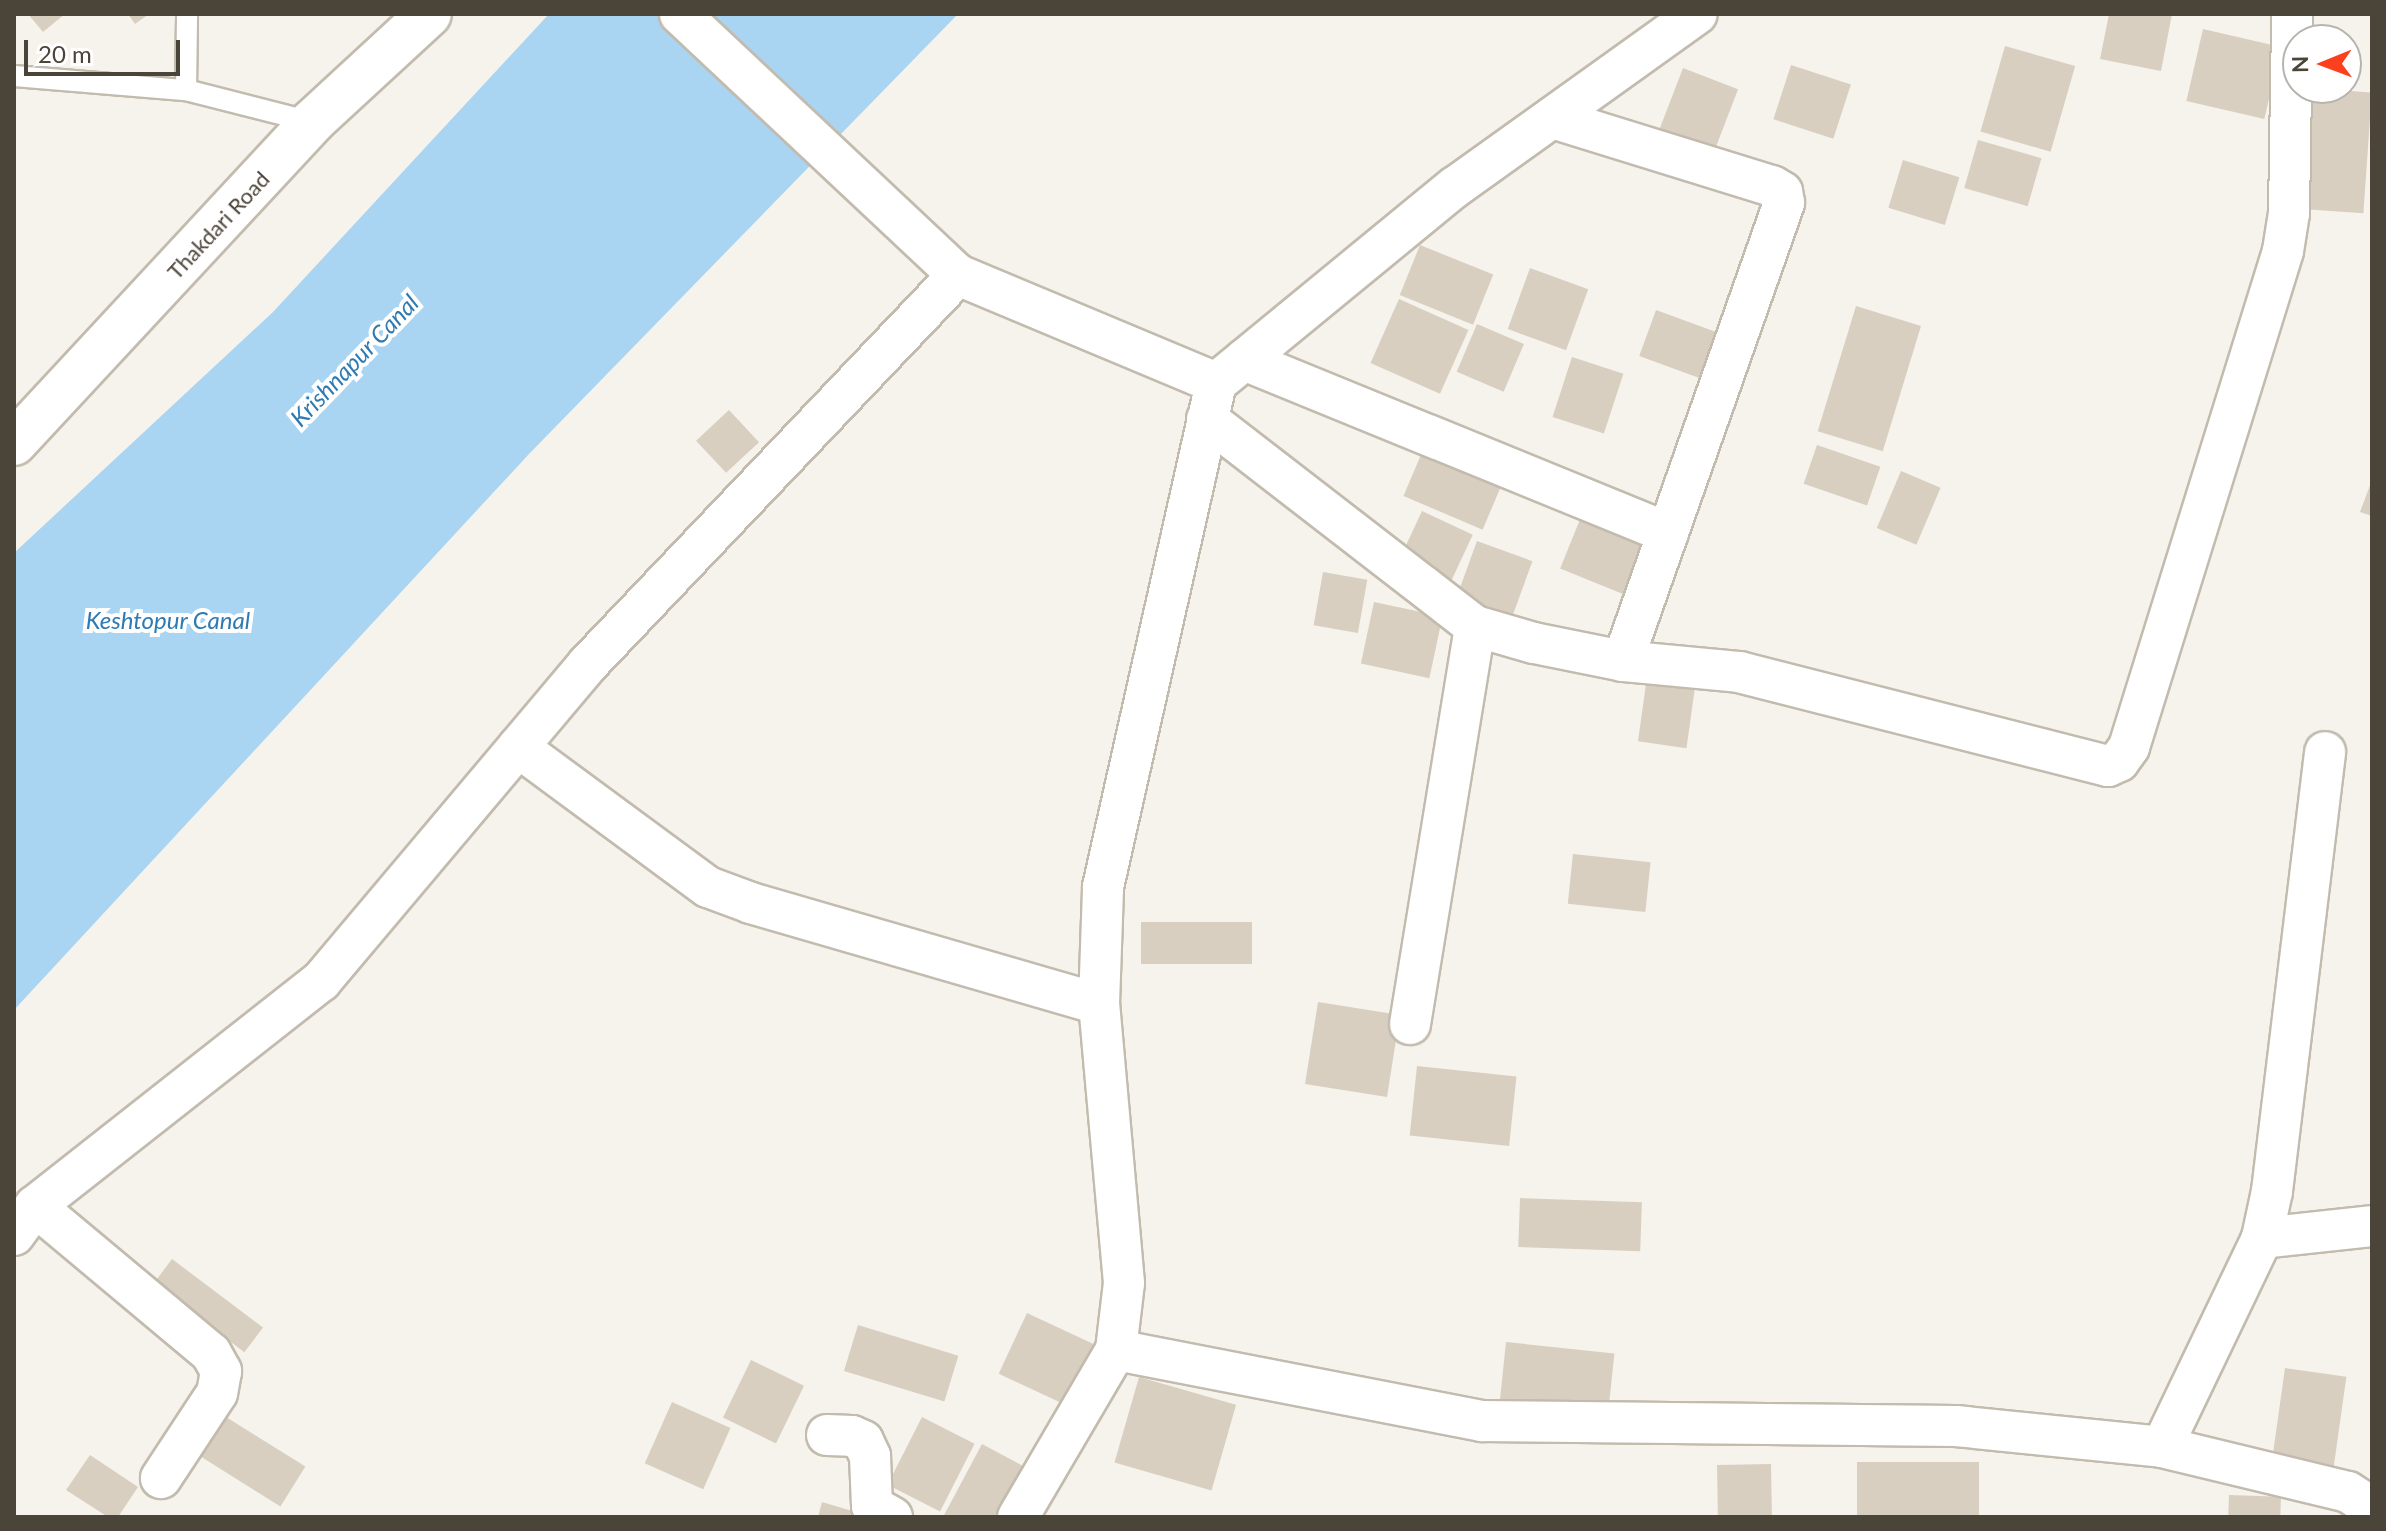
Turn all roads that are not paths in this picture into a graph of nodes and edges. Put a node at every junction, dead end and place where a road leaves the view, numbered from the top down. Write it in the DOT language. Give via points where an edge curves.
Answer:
graph roads {
  1 [pos="187,14"];
  2 [pos="429,14"];
  3 [pos="680,14"];
  4 [pos="1697,14"];
  5 [pos="2292,14"];
  6 [pos="14,76"];
  7 [pos="186,90"];
  8 [pos="1552,118"];
  9 [pos="312,122"];
  10 [pos="958,275"];
  11 [pos="1222,387"];
  12 [pos="14,443"];
  13 [pos="1668,533"];
  14 [pos="1475,626"];
  15 [pos="1623,661"];
  16 [pos="518,747"];
  17 [pos="2325,752"];
  18 [pos="1099,1004"];
  19 [pos="1410,1024"];
  20 [pos="24,1220"];
  21 [pos="2372,1226"];
  22 [pos="2262,1238"];
  23 [pos="1116,1350"];
  24 [pos="827,1435"];
  25 [pos="2162,1447"];
  26 [pos="161,1478"];
  27 [pos="892,1517"];
  28 [pos="1018,1517"];
  29 [pos="2369,1517"];
  1 -- 7 [label="lane"];
  2 -- 9 [label="street, Thakdari Road"];
  3 -- 10 [label="street"];
  4 -- 8 [label="street"];
  5 -- 15 [label="street" via="2289,213 2283,251 2129,747 2119,761 2108,766 1739,672"];
  6 -- 7 [label="lane"];
  7 -- 9 [label="lane"];
  8 -- 11 [label="street" via="1455,187"];
  8 -- 13 [label="street" via="1782,192 1784,203"];
  9 -- 12 [label="street, Thakdari Road"];
  10 -- 11 [label="street"];
  10 -- 16 [label="street" via="588,664"];
  11 -- 13 [label="street"];
  11 -- 14 [label="street"];
  11 -- 18 [label="street" via="1103,887"];
  13 -- 15 [label="street"];
  14 -- 15 [label="street"];
  14 -- 19 [label="street"];
  16 -- 18 [label="street" via="708,887"];
  16 -- 20 [label="street" via="321,981"];
  17 -- 22 [label="street"];
  18 -- 23 [label="street" via="1124,1283"];
  20 -- 26 [label="street" via="211,1353 221,1371 217,1393"];
  21 -- 22 [label="street"];
  22 -- 25 [label="street"];
  23 -- 25 [label="street" via="1482,1421 1956,1426"];
  23 -- 28 [label="street"];
  24 -- 27 [label="street" via="863,1441 870,1456 872,1506"];
  25 -- 29 [label="street" via="2348,1492 2362,1501"];
}
